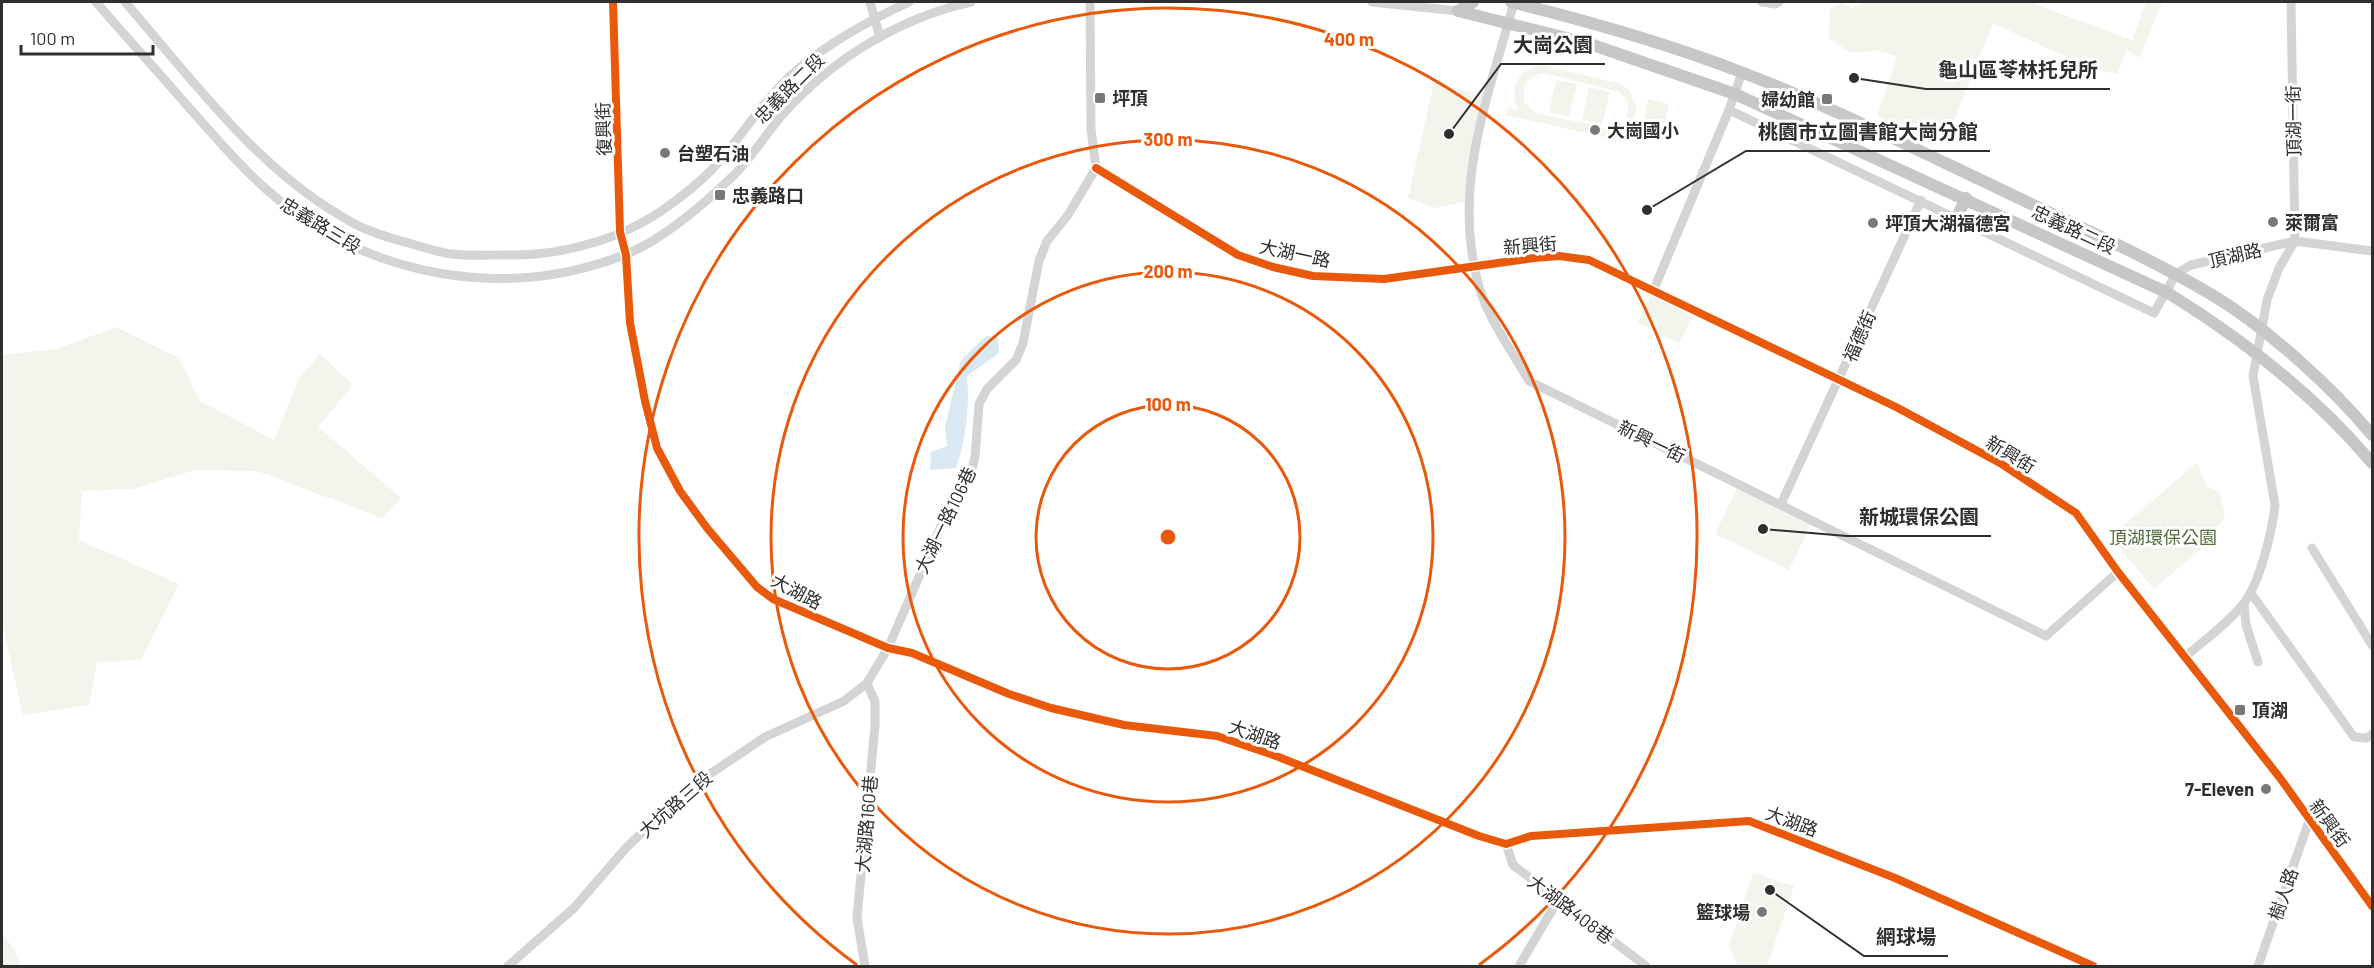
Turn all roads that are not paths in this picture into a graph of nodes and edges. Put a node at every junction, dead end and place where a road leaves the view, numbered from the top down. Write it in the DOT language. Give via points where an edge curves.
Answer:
graph roads {
  1 [pos="96,2"];
  2 [pos="125,2"];
  3 [pos="613,2"];
  4 [pos="870,2"];
  5 [pos="909,2"];
  6 [pos="971,2"];
  7 [pos="1090,2"];
  8 [pos="1372,2"];
  9 [pos="1473,2"];
  10 [pos="1512,2"];
  11 [pos="1762,2"];
  12 [pos="1779,2"];
  13 [pos="2291,2"];
  14 [pos="1458,6"];
  15 [pos="873,19"];
  16 [pos="1509,22"];
  17 [pos="880,37"];
  18 [pos="1742,72"];
  19 [pos="1735,93"];
  20 [pos="219,110"];
  21 [pos="1729,110"];
  22 [pos="204,124"];
  23 [pos="1096,168"];
  24 [pos="1966,198"];
  25 [pos="1921,200"];
  26 [pos="1957,218"];
  27 [pos="621,232"];
  28 [pos="2295,241"];
  29 [pos="2373,252"];
  30 [pos="626,255"];
  31 [pos="1475,267"];
  32 [pos="2176,274"];
  33 [pos="1654,289"];
  34 [pos="2168,293"];
  35 [pos="2262,331"];
  36 [pos="2258,353"];
  37 [pos="1840,380"];
  38 [pos="2373,435"];
  39 [pos="2373,463"];
  40 [pos="1781,504"];
  41 [pos="2312,548"];
  42 [pos="2118,572"];
  43 [pos="2253,596"];
  44 [pos="2244,604"];
  45 [pos="2373,645"];
  46 [pos="888,648"];
  47 [pos="2185,657"];
  48 [pos="2258,662"];
  49 [pos="867,683"];
  50 [pos="2373,734"];
  51 [pos="2309,821"];
  52 [pos="1506,844"];
  53 [pos="1558,900"];
  54 [pos="2373,906"];
  55 [pos="508,966"];
  56 [pos="865,966"];
  57 [pos="1519,966"];
  58 [pos="1646,966"];
  59 [pos="2093,966"];
  60 [pos="2258,966"];
  1 -- 22 [label="street, 忠義路三段"];
  2 -- 20 [label="street, 忠義路三段"];
  3 -- 27 [label="street, 復興街"];
  4 -- 15 [label="street"];
  5 -- 15 [label="street, 忠義路二段"];
  6 -- 17 [label="street, 忠義路二段" via="896,27"];
  7 -- 23 [label="street" via="1091,129"];
  8 -- 14 [label="street, 忠義路二段"];
  9 -- 14 [label="main road"];
  10 -- 16 [label="street, 新興一街"];
  10 -- 18 [label="main road, 忠義路二段" via="1662,44"];
  11 -- 12 [label="street"];
  13 -- 28 [label="street, 頂湖一街"];
  14 -- 16 [label="main road, 忠義路二段"];
  15 -- 17 [label="street"];
  15 -- 27 [label="street, 忠義路二段" via="797,70 714,168 670,205"];
  16 -- 19 [label="main road, 忠義路二段" via="1587,43"];
  16 -- 31 [label="street, 新興一街" via="1469,174 1468,208"];
  17 -- 30 [label="street, 忠義路二段" via="840,62 784,113 736,174 713,194"];
  18 -- 19 [label="street"];
  18 -- 32 [label="main road, 忠義路二段" via="1926,154"];
  19 -- 21 [label="street"];
  19 -- 24 [label="main road, 忠義路二段"];
  20 -- 22 [label="street"];
  20 -- 27 [label="street, 忠義路三段" via="304,192 356,225 385,236 449,254 535,256"];
  21 -- 25 [label="street"];
  21 -- 33 [label="street"];
  22 -- 30 [label="street, 忠義路三段" via="273,196 304,218 361,250 406,267 452,276 509,280 548,277"];
  23 -- 31 [label="street, 大湖一路" via="1238,255 1273,267 1313,276 1384,279"];
  23 -- 46 [label="street, 大湖一路106巷" via="1047,241 1039,261 1023,343 1016,360 987,389 979,404 970,477 932,543"];
  24 -- 26 [label="main road"];
  24 -- 34 [label="main road, 忠義路二段"];
  25 -- 26 [label="street"];
  25 -- 37 [label="street, 福德街"];
  26 -- 34 [label="street" via="2154,313"];
  27 -- 30 [label="street, 復興街"];
  28 -- 29 [label="street, 頂湖路"];
  28 -- 32 [label="street, 頂湖路" via="2191,265"];
  28 -- 35 [label="street, 頂湖路" via="2267,300"];
  30 -- 46 [label="street, 大湖路" via="630,322 645,401 657,448 680,491 757,587 773,599"];
  31 -- 33 [label="street, 新興街" via="1559,256 1589,260"];
  31 -- 40 [label="street, 新興一街" via="1486,303 1529,381"];
  32 -- 34 [label="street"];
  32 -- 35 [label="main road, 忠義路二段"];
  33 -- 37 [label="street, 新興街"];
  34 -- 36 [label="main road, 忠義路二段"];
  35 -- 36 [label="street, 頂湖路"];
  35 -- 38 [label="main road, 忠義路二段"];
  36 -- 39 [label="main road, 忠義路二段" via="2321,407"];
  36 -- 44 [label="street, 頂湖路" via="2253,376 2275,505 2253,589"];
  37 -- 40 [label="street, 福德街"];
  37 -- 42 [label="street, 新興街" via="2000,463 2076,513"];
  40 -- 42 [label="street, 新興一街" via="2046,636"];
  41 -- 45 [label="street"];
  42 -- 47 [label="street, 新興街"];
  43 -- 50 [label="street" via="2354,737 2367,738"];
  44 -- 47 [label="street"];
  44 -- 48 [label="street"];
  46 -- 49 [label="street, 大坑路三段"];
  46 -- 52 [label="street, 大湖路" via="912,653 1009,694 1083,716 1217,736"];
  47 -- 51 [label="street, 新興街"];
  49 -- 55 [label="street, 大坑路三段" via="844,701 765,737 686,790 626,848 574,908"];
  49 -- 56 [label="street, 大湖路160巷" via="875,702 875,726 857,918"];
  51 -- 54 [label="street, 新興街"];
  51 -- 60 [label="street, 樹人路"];
  52 -- 53 [label="street, 大湖路408巷" via="1513,865"];
  52 -- 59 [label="street, 大湖路" via="1532,836 1749,821 1895,878"];
  53 -- 57 [label="street"];
  53 -- 58 [label="street, 大湖路408巷"];
}
